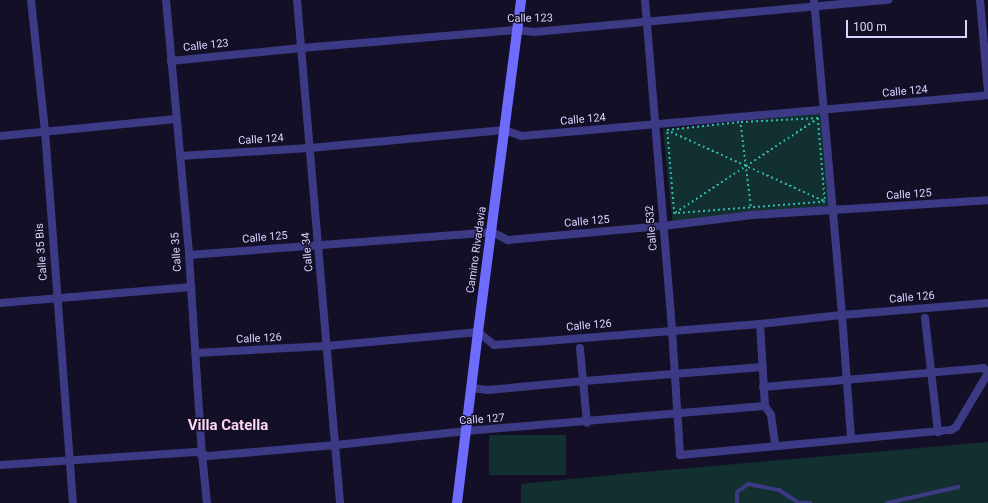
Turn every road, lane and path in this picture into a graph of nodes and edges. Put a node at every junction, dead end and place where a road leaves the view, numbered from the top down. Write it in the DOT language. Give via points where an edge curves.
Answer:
graph roads {
  1 [pos="31,0"];
  2 [pos="166,0"];
  3 [pos="297,0"];
  4 [pos="522,0"];
  5 [pos="645,0"];
  6 [pos="888,0"];
  7 [pos="980,0"];
  8 [pos="814,3"];
  9 [pos="647,21"];
  10 [pos="517,30"];
  11 [pos="300,48"];
  12 [pos="171,61"];
  13 [pos="988,91"];
  14 [pos="988,95"];
  15 [pos="821,114"];
  16 [pos="176,119"];
  17 [pos="741,120"];
  18 [pos="655,125"];
  19 [pos="504,130"];
  20 [pos="667,130"];
  21 [pos="45,131"];
  22 [pos="0,136"];
  23 [pos="310,148"];
  24 [pos="180,156"];
  25 [pos="748,167"];
  26 [pos="988,200"];
  27 [pos="825,202"];
  28 [pos="751,208"];
  29 [pos="833,211"];
  30 [pos="674,214"];
  31 [pos="663,226"];
  32 [pos="492,232"];
  33 [pos="319,245"];
  34 [pos="188,255"];
  35 [pos="191,287"];
  36 [pos="56,300"];
  37 [pos="0,303"];
  38 [pos="988,303"];
  39 [pos="842,315"];
  40 [pos="925,318"];
  41 [pos="760,324"];
  42 [pos="672,330"];
  43 [pos="478,332"];
  44 [pos="327,346"];
  45 [pos="580,348"];
  46 [pos="196,353"];
  47 [pos="762,367"];
  48 [pos="988,372"];
  49 [pos="931,373"];
  50 [pos="675,374"];
  51 [pos="847,380"];
  52 [pos="584,381"];
  53 [pos="763,387"];
  54 [pos="472,388"];
  55 [pos="765,406"];
  56 [pos="678,414"];
  57 [pos="587,422"];
  58 [pos="466,431"];
  59 [pos="938,432"];
  60 [pos="851,439"];
  61 [pos="336,445"];
  62 [pos="775,445"];
  63 [pos="202,454"];
  64 [pos="69,460"];
  65 [pos="0,466"];
  66 [pos="958,487"];
  67 [pos="73,503"];
  68 [pos="207,503"];
  69 [pos="340,503"];
  70 [pos="457,503"];
  71 [pos="737,503"];
  72 [pos="810,503"];
  73 [pos="888,503"];
  1 -- 21 [label="street, Calle 35 Bis"];
  2 -- 12 [label="street, Calle 35"];
  3 -- 11 [label="street, Calle 34"];
  4 -- 10 [label="main road, Camino Rivadavia"];
  5 -- 9 [label="street, Calle 532"];
  6 -- 8 [label="street, Calle 123"];
  7 -- 13 [label="street"];
  8 -- 9 [label="street, Calle 123"];
  8 -- 15 [label="street"];
  9 -- 10 [label="street, Calle 123" via="534,32"];
  9 -- 18 [label="street, Calle 532"];
  10 -- 11 [label="street, Calle 123"];
  10 -- 19 [label="main road, Camino Rivadavia"];
  11 -- 12 [label="street, Calle 123"];
  11 -- 23 [label="street, Calle 34"];
  12 -- 16 [label="street, Calle 35"];
  14 -- 15 [label="street, Calle 124"];
  15 -- 17 [label="street, Calle 124"];
  15 -- 17 [label="path"];
  15 -- 25 [label="path"];
  15 -- 27 [label="path"];
  15 -- 29 [label="street"];
  16 -- 21 [label="street"];
  16 -- 24 [label="street, Calle 35"];
  17 -- 18 [label="street, Calle 124"];
  17 -- 20 [label="path"];
  17 -- 25 [label="path"];
  18 -- 19 [label="street, Calle 124" via="521,136"];
  18 -- 20 [label="path"];
  18 -- 31 [label="street, Calle 532"];
  19 -- 23 [label="street, Calle 124"];
  19 -- 32 [label="main road, Camino Rivadavia"];
  20 -- 25 [label="path"];
  20 -- 30 [label="path"];
  21 -- 22 [label="street"];
  21 -- 36 [label="street, Calle 35 Bis"];
  23 -- 24 [label="street, Calle 124"];
  23 -- 33 [label="street, Calle 34"];
  24 -- 34 [label="street, Calle 35"];
  25 -- 27 [label="path"];
  25 -- 28 [label="path"];
  25 -- 30 [label="path"];
  26 -- 29 [label="street, Calle 125"];
  27 -- 28 [label="path"];
  27 -- 29 [label="path"];
  28 -- 30 [label="path"];
  29 -- 31 [label="street, Calle 125" via="752,216"];
  29 -- 39 [label="street"];
  30 -- 31 [label="path"];
  31 -- 32 [label="street, Calle 125" via="508,240"];
  31 -- 42 [label="street, Calle 532"];
  32 -- 33 [label="street, Calle 125"];
  32 -- 43 [label="main road, Camino Rivadavia"];
  33 -- 34 [label="street, Calle 125"];
  33 -- 44 [label="street, Calle 34"];
  34 -- 35 [label="street, Calle 35"];
  35 -- 36 [label="street"];
  35 -- 46 [label="street, Calle 35"];
  36 -- 37 [label="street"];
  36 -- 64 [label="street, Calle 35 Bis"];
  38 -- 39 [label="street, Calle 126"];
  39 -- 41 [label="street, Calle 126"];
  39 -- 51 [label="street"];
  40 -- 49 [label="street"];
  41 -- 42 [label="street, Calle 126"];
  41 -- 47 [label="street"];
  42 -- 43 [label="street, Calle 126" via="494,345"];
  42 -- 50 [label="street, Calle 532"];
  43 -- 44 [label="street, Calle 126"];
  43 -- 54 [label="main road, Camino Rivadavia"];
  44 -- 46 [label="street, Calle 126"];
  44 -- 61 [label="street, Calle 34"];
  45 -- 52 [label="street"];
  46 -- 63 [label="street, Calle 35"];
  47 -- 50 [label="street"];
  47 -- 53 [label="street"];
  48 -- 49 [label="street" via="983,368"];
  48 -- 59 [label="street" via="956,426 951,430"];
  49 -- 51 [label="street"];
  49 -- 59 [label="street"];
  50 -- 52 [label="street"];
  50 -- 56 [label="street, Calle 532"];
  51 -- 53 [label="street"];
  51 -- 60 [label="street"];
  52 -- 54 [label="street" via="488,390"];
  52 -- 57 [label="street"];
  53 -- 55 [label="street"];
  54 -- 58 [label="main road, Camino Rivadavia"];
  55 -- 56 [label="street, Calle 127"];
  55 -- 62 [label="street" via="771,415"];
  56 -- 57 [label="street, Calle 127"];
  56 -- 62 [label="street, Calle 532" via="680,455"];
  57 -- 58 [label="street, Calle 127"];
  58 -- 61 [label="street, Calle 127"];
  58 -- 70 [label="main road, Camino Rivadavia"];
  59 -- 60 [label="street"];
  60 -- 62 [label="street"];
  61 -- 63 [label="street, Calle 127" via="208,456"];
  61 -- 69 [label="street, Calle 34"];
  63 -- 64 [label="street" via="196,452"];
  63 -- 68 [label="street, Calle 35"];
  64 -- 65 [label="street"];
  64 -- 67 [label="street, Calle 35 Bis"];
  66 -- 73 [label="lane"];
  71 -- 72 [label="lane" via="737,492 748,484 779,490 799,502"];
}
